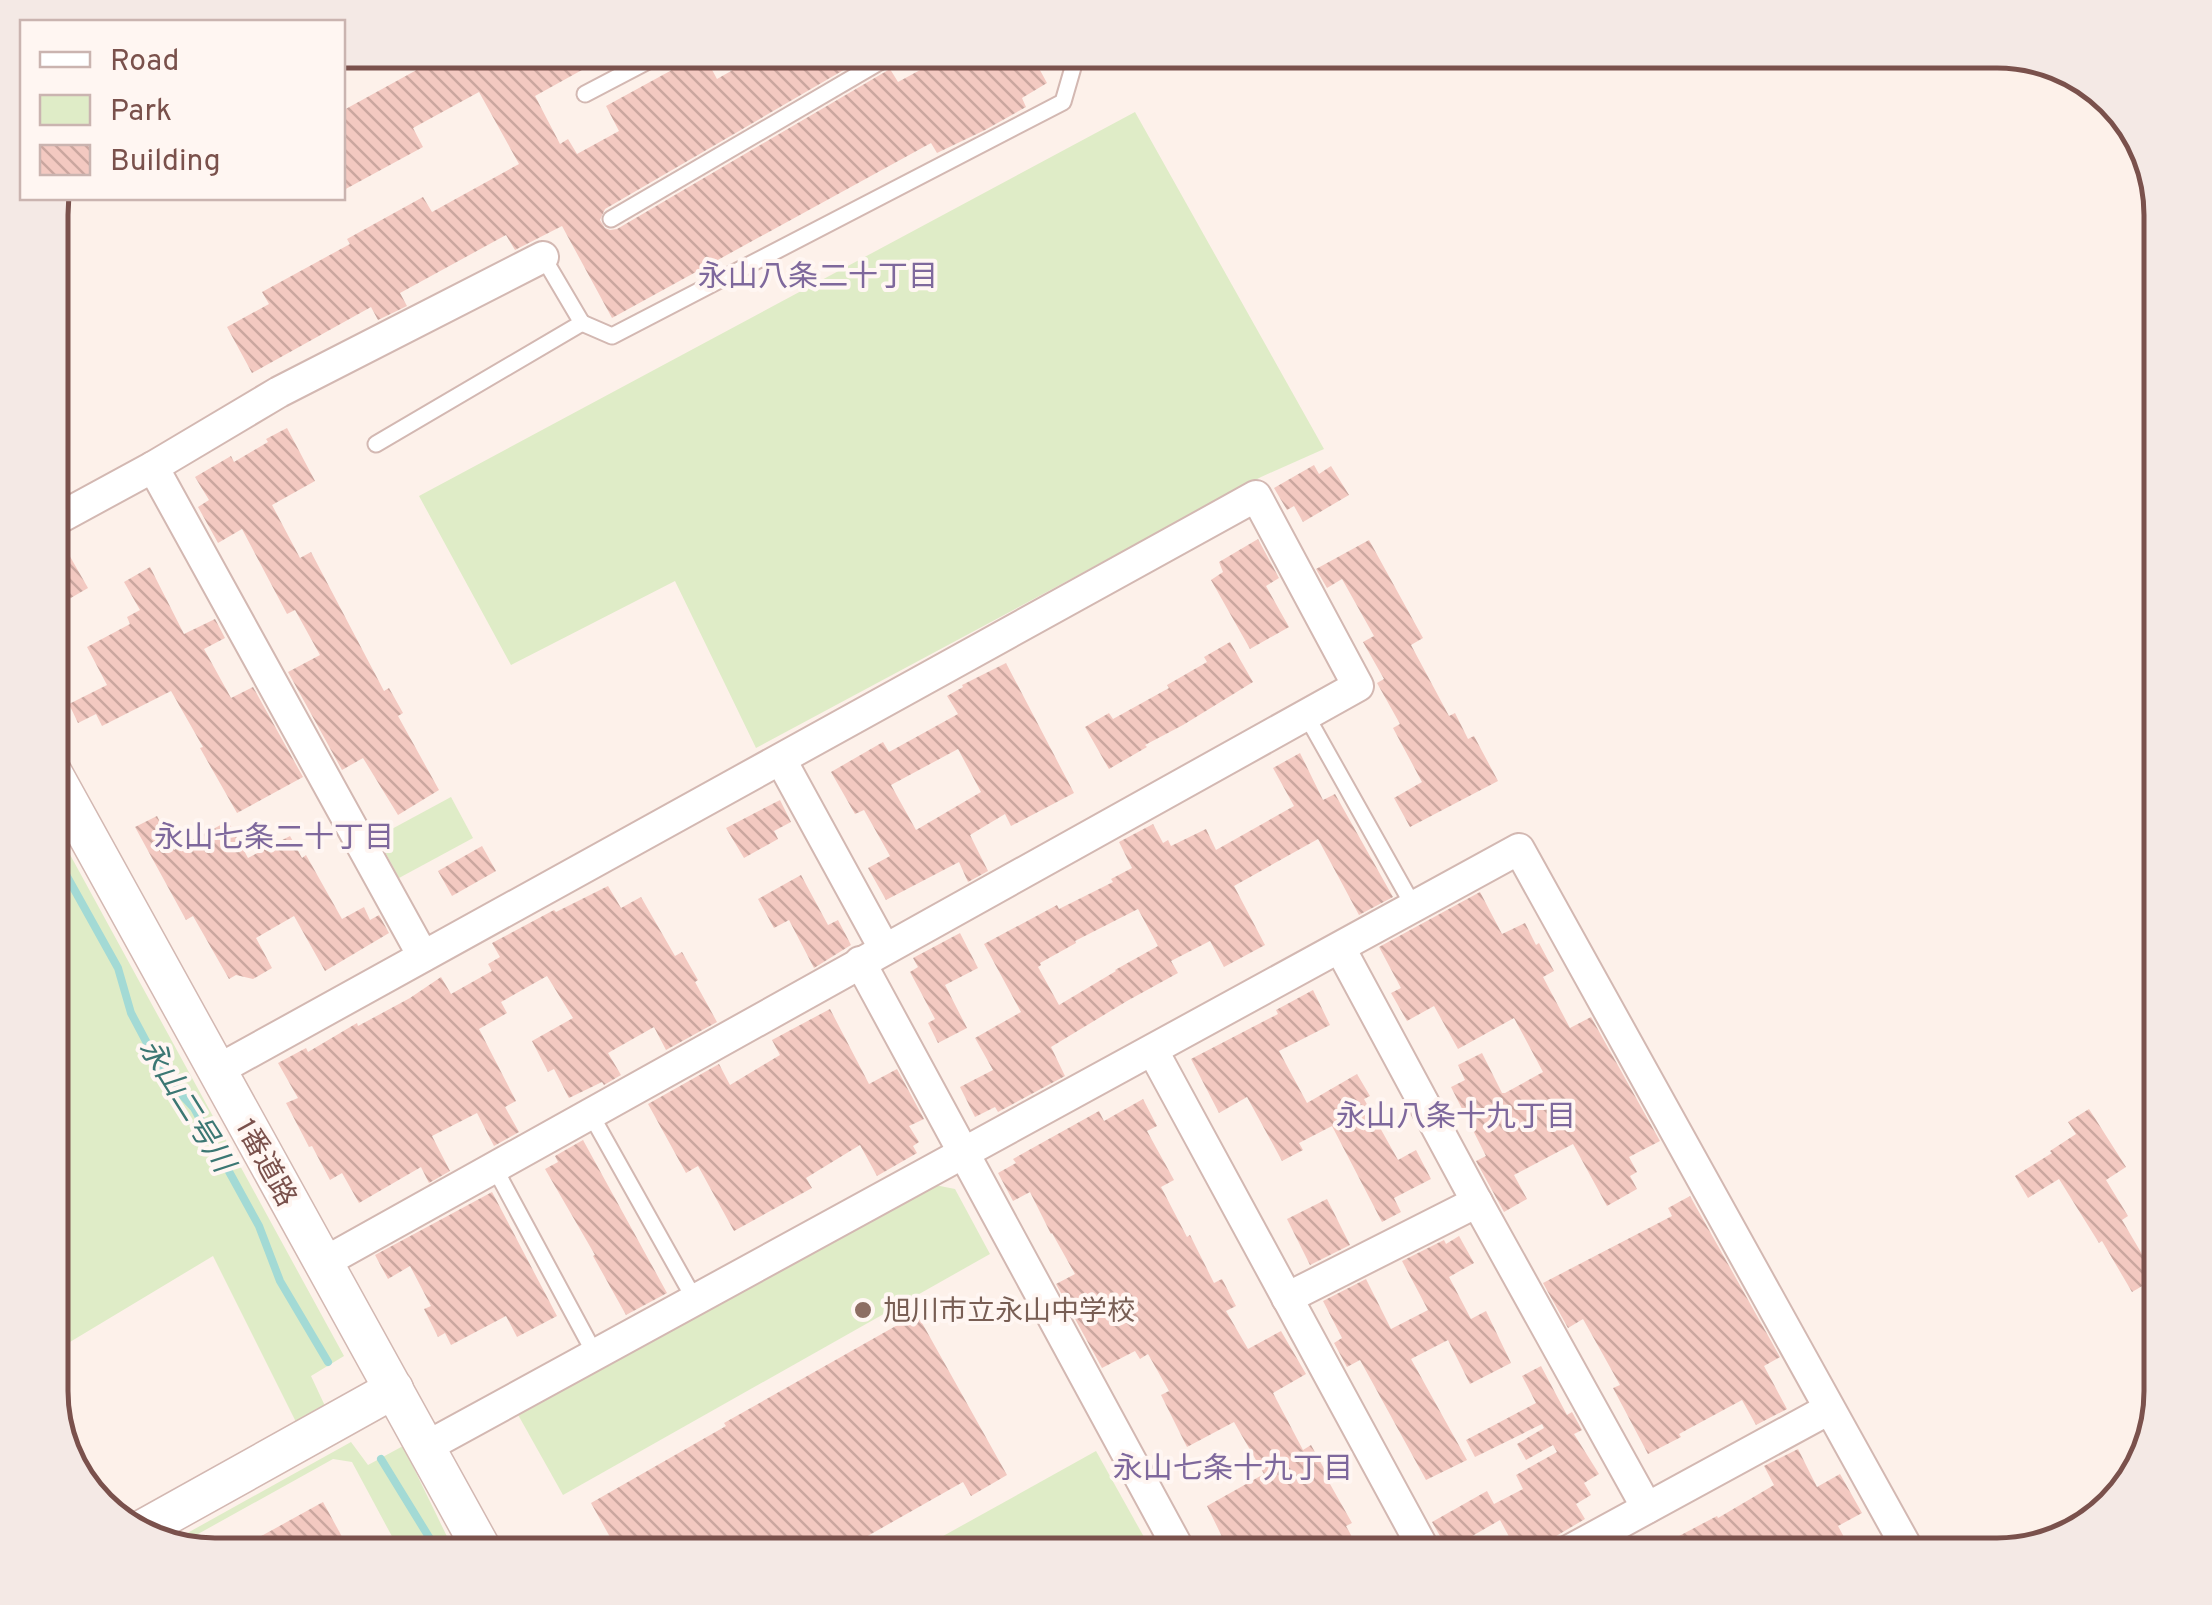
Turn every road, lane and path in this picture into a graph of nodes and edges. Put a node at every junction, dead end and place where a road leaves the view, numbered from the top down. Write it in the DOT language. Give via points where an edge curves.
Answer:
graph roads {
  1 [pos="634,68"];
  2 [pos="869,68"];
  3 [pos="1073,68"];
  4 [pos="585,94"];
  5 [pos="611,219"];
  6 [pos="543,257"];
  7 [pos="582,324"];
  8 [pos="376,444"];
  9 [pos="153,467"];
  10 [pos="68,513"];
  11 [pos="1306,715"];
  12 [pos="780,760"];
  13 [pos="68,801"];
  14 [pos="1414,908"];
  15 [pos="1340,948"];
  16 [pos="872,955"];
  17 [pos="423,956"];
  18 [pos="1153,1051"];
  19 [pos="216,1071"];
  20 [pos="590,1113"];
  21 [pos="964,1154"];
  22 [pos="494,1167"];
  23 [pos="1477,1202"];
  24 [pos="323,1263"];
  25 [pos="1287,1298"];
  26 [pos="695,1300"];
  27 [pos="596,1354"];
  28 [pos="394,1390"];
  29 [pos="1829,1409"];
  30 [pos="426,1447"];
  31 [pos="1647,1508"];
  32 [pos="153,1523"];
  33 [pos="476,1538"];
  34 [pos="1173,1538"];
  35 [pos="1418,1538"];
  36 [pos="1591,1538"];
  37 [pos="1901,1538"];
  1 -- 4 [label="lane"];
  2 -- 5 [label="lane"];
  3 -- 7 [label="lane" via="1062,102 612,336"];
  6 -- 7 [label="lane"];
  6 -- 9 [label="street" via="279,392"];
  7 -- 8 [label="lane"];
  9 -- 10 [label="street"];
  9 -- 17 [label="street"];
  11 -- 12 [label="street" via="1358,686 1256,496"];
  11 -- 14 [label="lane"];
  11 -- 16 [label="street"];
  12 -- 16 [label="street"];
  12 -- 17 [label="street"];
  13 -- 19 [label="street, 1番道路"];
  14 -- 15 [label="street"];
  14 -- 29 [label="street" via="1520,849"];
  15 -- 18 [label="street"];
  15 -- 23 [label="street"];
  16 -- 20 [label="street"];
  16 -- 21 [label="street"];
  17 -- 19 [label="street"];
  18 -- 21 [label="street"];
  18 -- 25 [label="street"];
  19 -- 24 [label="street, 1番道路"];
  20 -- 22 [label="street"];
  20 -- 26 [label="lane"];
  21 -- 26 [label="street"];
  21 -- 34 [label="street"];
  22 -- 24 [label="street"];
  22 -- 27 [label="lane"];
  23 -- 25 [label="street"];
  23 -- 31 [label="street"];
  24 -- 28 [label="street, 1番道路"];
  25 -- 35 [label="street"];
  26 -- 27 [label="street"];
  27 -- 30 [label="street"];
  28 -- 30 [label="street, 1番道路"];
  28 -- 32 [label="street"];
  29 -- 31 [label="street"];
  29 -- 37 [label="street"];
  30 -- 33 [label="street, 1番道路"];
  31 -- 36 [label="street"];
}
